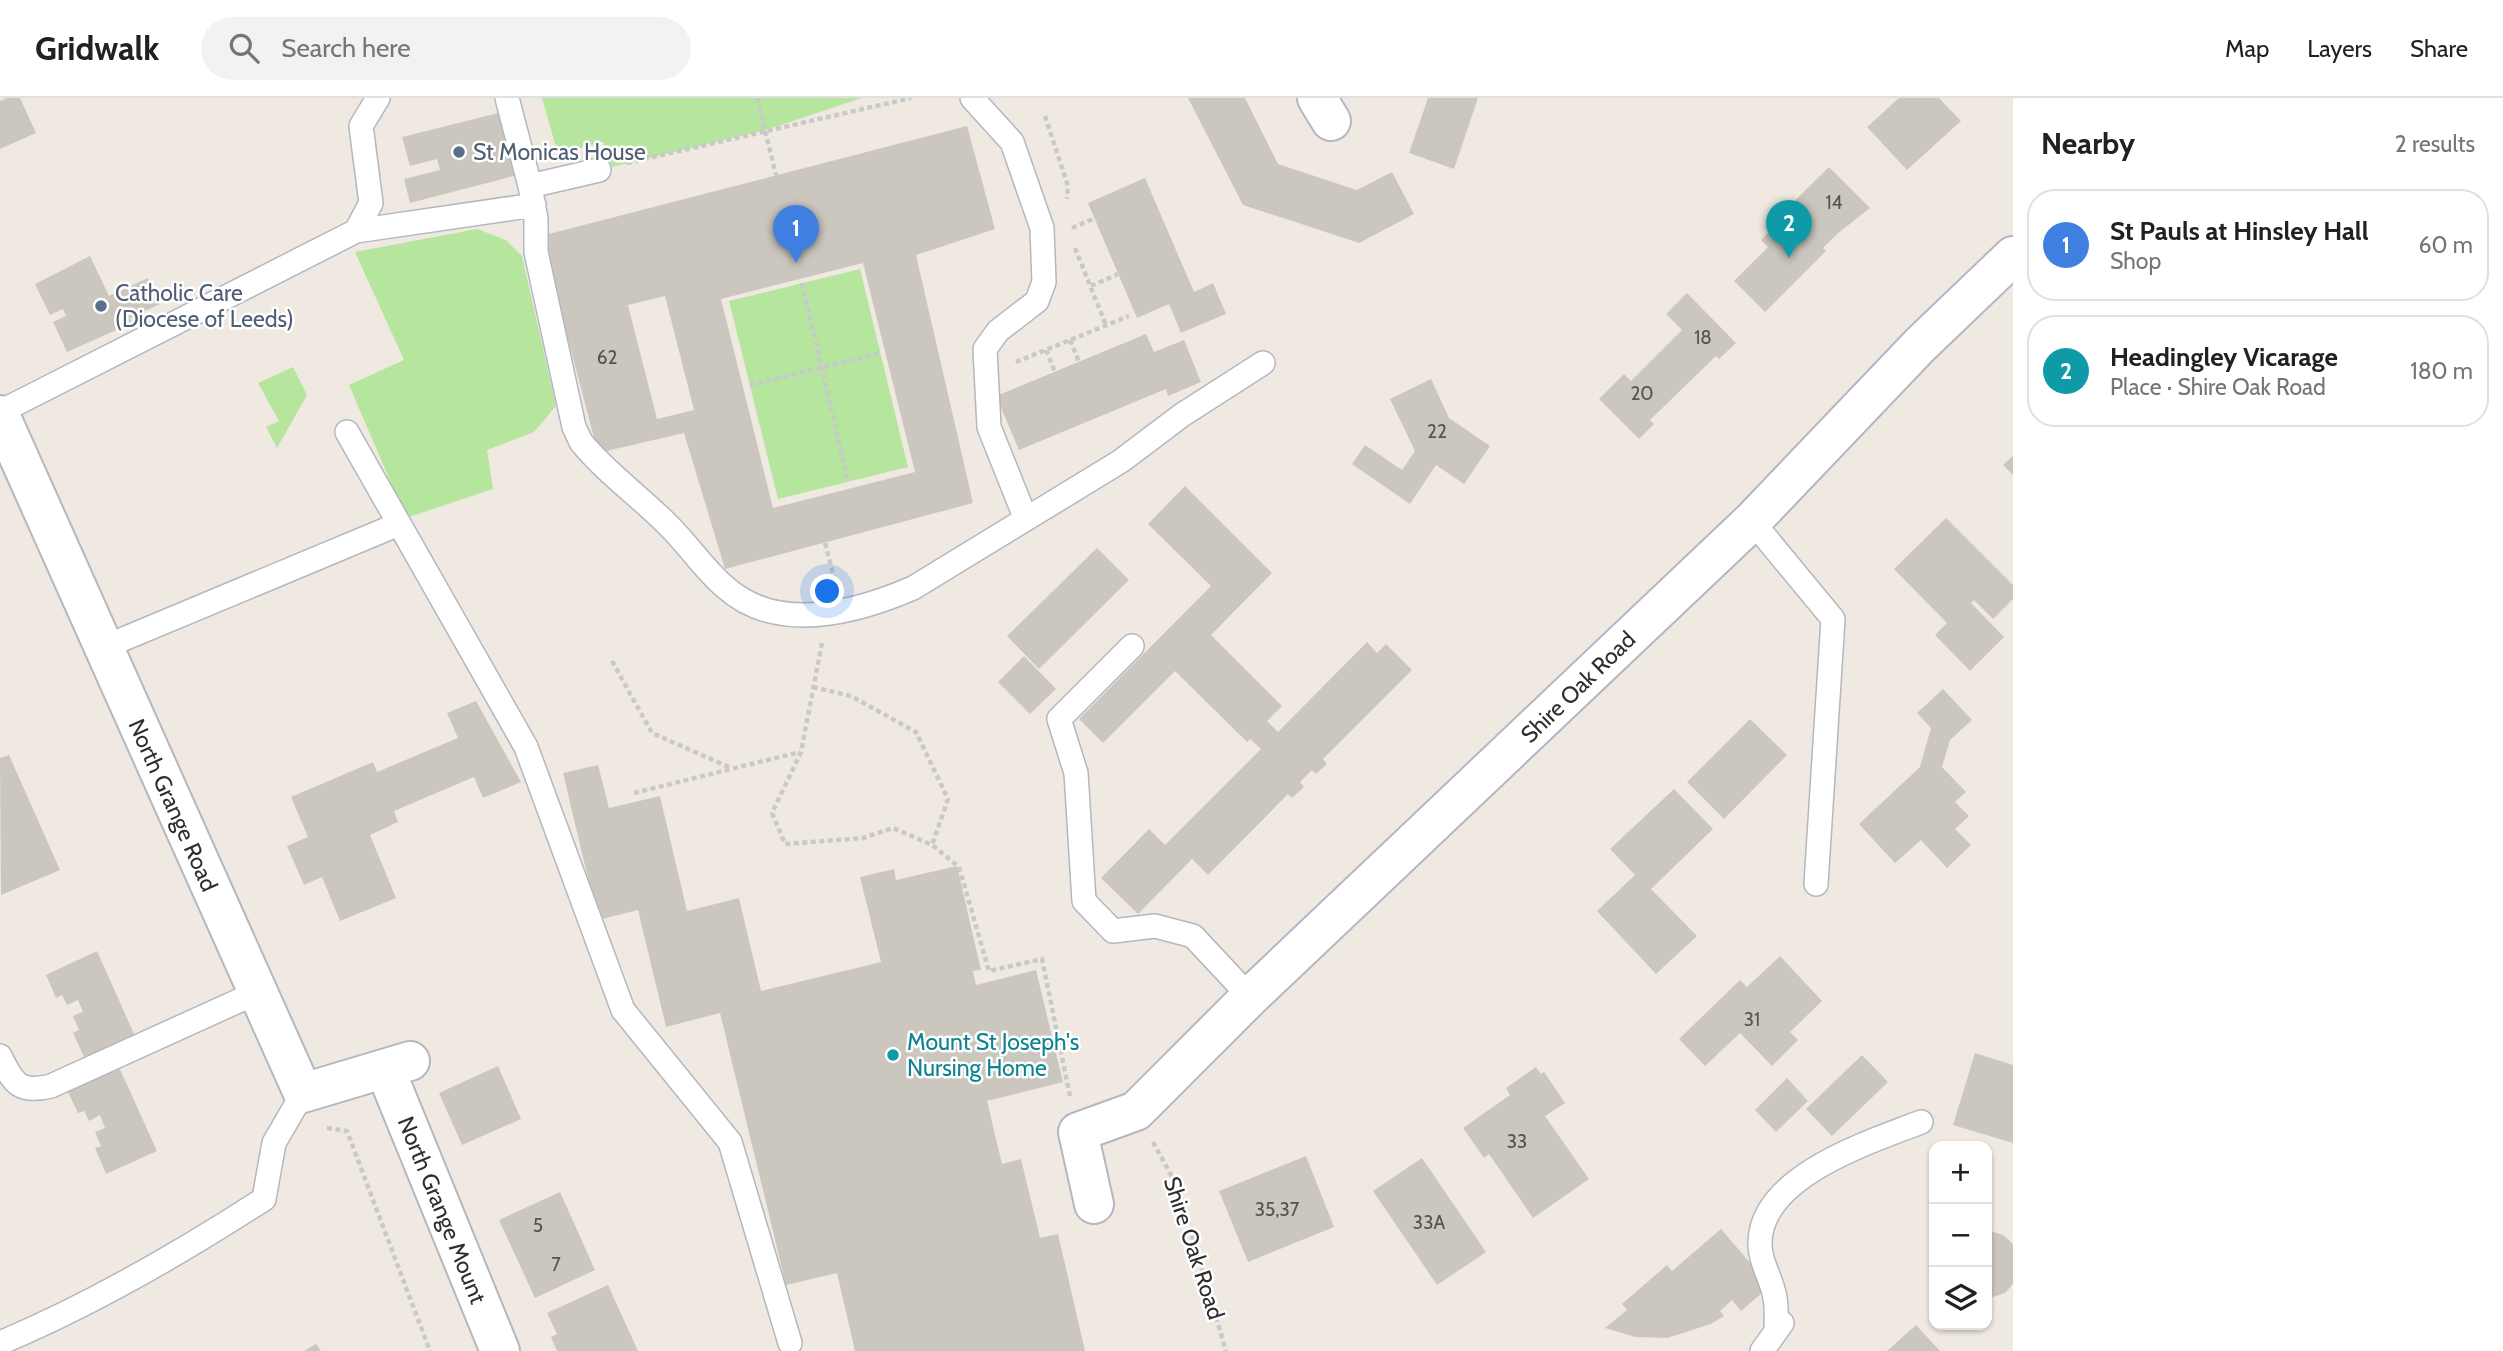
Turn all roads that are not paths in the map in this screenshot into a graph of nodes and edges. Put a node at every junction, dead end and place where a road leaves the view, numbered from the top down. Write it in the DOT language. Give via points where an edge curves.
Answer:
graph roads {
  1 [pos="378,98"];
  2 [pos="508,98"];
  3 [pos="971,98"];
  4 [pos="598,170"];
  5 [pos="532,196"];
  6 [pos="356,231"];
  7 [pos="2013,256"];
  8 [pos="1262,363"];
  9 [pos="0,414"];
  10 [pos="347,432"];
  11 [pos="1025,517"];
  12 [pos="1752,522"];
  13 [pos="399,524"];
  14 [pos="1132,646"];
  15 [pos="102,648"];
  16 [pos="1816,884"];
  17 [pos="258,992"];
  18 [pos="1250,997"];
  19 [pos="0,1056"];
  20 [pos="295,1107"];
  21 [pos="1921,1122"];
  22 [pos="1094,1204"];
  23 [pos="0,1343"];
  24 [pos="790,1343"];
  25 [pos="500,1351"];
  26 [pos="1762,1351"];
  1 -- 6 [label="lane" via="361,126 372,203"];
  2 -- 5 [label="lane"];
  3 -- 11 [label="lane" via="1012,142 1042,228 1044,282 1037,301 998,331 985,349 989,427"];
  4 -- 5 [label="lane"];
  5 -- 6 [label="lane"];
  5 -- 11 [label="lane" via="536,252 581,442 670,527 724,587 750,606 791,614 834,613 879,603 913,588"];
  6 -- 9 [label="lane"];
  7 -- 12 [label="street, Shire Oak Road" via="1920,345"];
  8 -- 11 [label="lane" via="1121,461"];
  9 -- 15 [label="street, North Grange Road"];
  10 -- 13 [label="lane"];
  12 -- 16 [label="lane" via="1833,619"];
  12 -- 18 [label="street, Shire Oak Road"];
  13 -- 15 [label="lane"];
  13 -- 24 [label="lane" via="526,747 623,1010 730,1142"];
  14 -- 18 [label="lane" via="1059,719 1076,773 1084,901 1113,931 1155,926 1193,936"];
  15 -- 17 [label="street, North Grange Road"];
  17 -- 19 [label="lane" via="32,1091 12,1081"];
  17 -- 20 [label="street, North Grange Road"];
  18 -- 22 [label="street, Shire Oak Road" via="1136,1111 1078,1132"];
  20 -- 23 [label="lane" via="274,1143 264,1199 194,1244 62,1317"];
  20 -- 25 [label="street, North Grange Mount" via="397,1065"];
  21 -- 26 [label="lane" via="1861,1145 1776,1198 1760,1239 1779,1327"];
}
